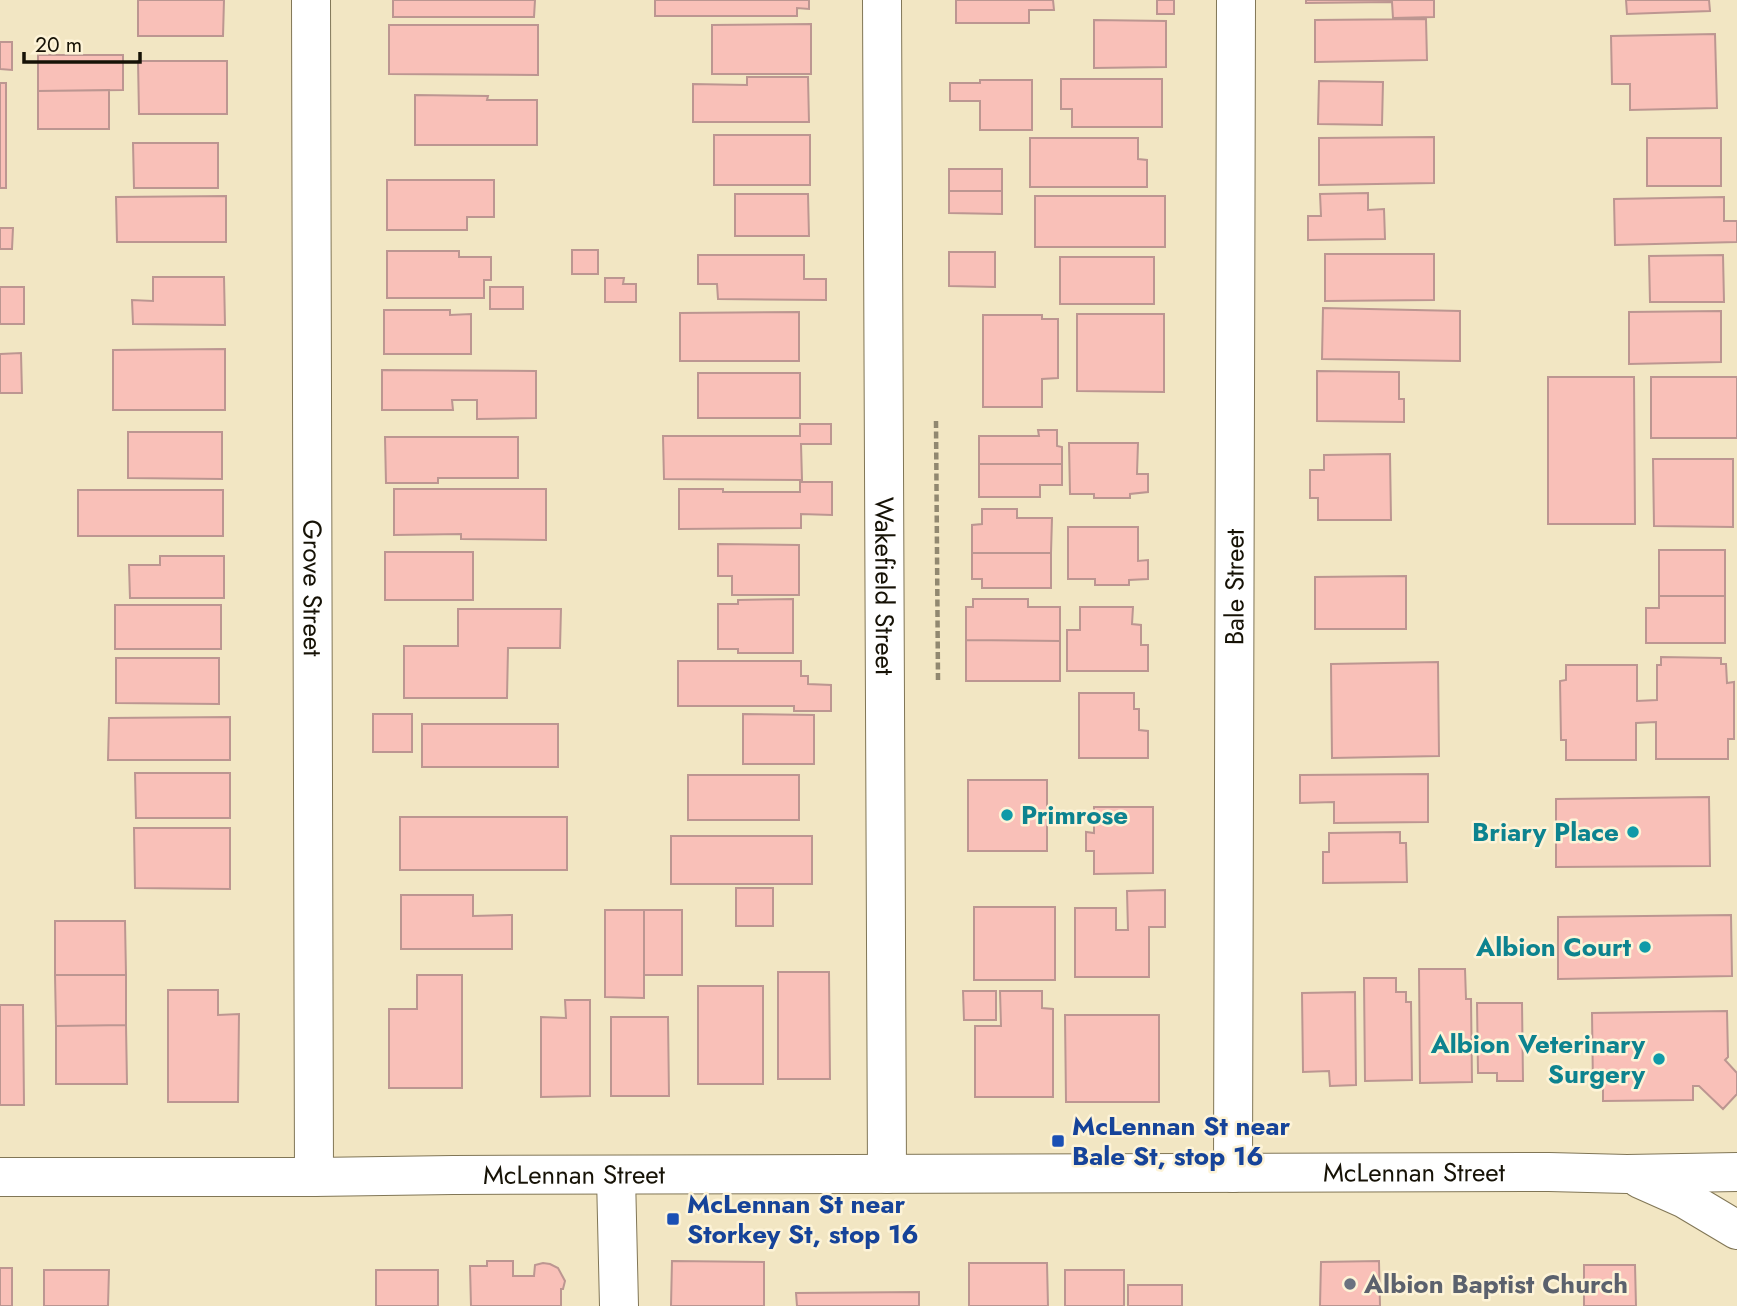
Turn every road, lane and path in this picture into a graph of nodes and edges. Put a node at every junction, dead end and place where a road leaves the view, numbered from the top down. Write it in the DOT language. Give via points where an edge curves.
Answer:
graph roads {
  1 [pos="311,0"];
  2 [pos="882,0"];
  3 [pos="1236,0"];
  4 [pos="936,421"];
  5 [pos="938,680"];
  6 [pos="1737,1172"];
  7 [pos="1233,1173"];
  8 [pos="887,1174"];
  9 [pos="1627,1174"];
  10 [pos="616,1176"];
  11 [pos="0,1177"];
  12 [pos="314,1177"];
  13 [pos="1737,1230"];
  14 [pos="619,1306"];
  1 -- 12 [label="street, Grove Street"];
  2 -- 8 [label="street, Wakefield Street"];
  3 -- 7 [label="street, Bale Street"];
  4 -- 5 [label="path"];
  6 -- 9 [label="street, McLennan Street"];
  7 -- 8 [label="street, McLennan Street"];
  7 -- 9 [label="street, McLennan Street"];
  8 -- 10 [label="street, McLennan Street"];
  9 -- 13 [label="street" via="1685,1199"];
  10 -- 12 [label="street, McLennan Street"];
  10 -- 14 [label="street"];
  11 -- 12 [label="street, McLennan Street"];
}
